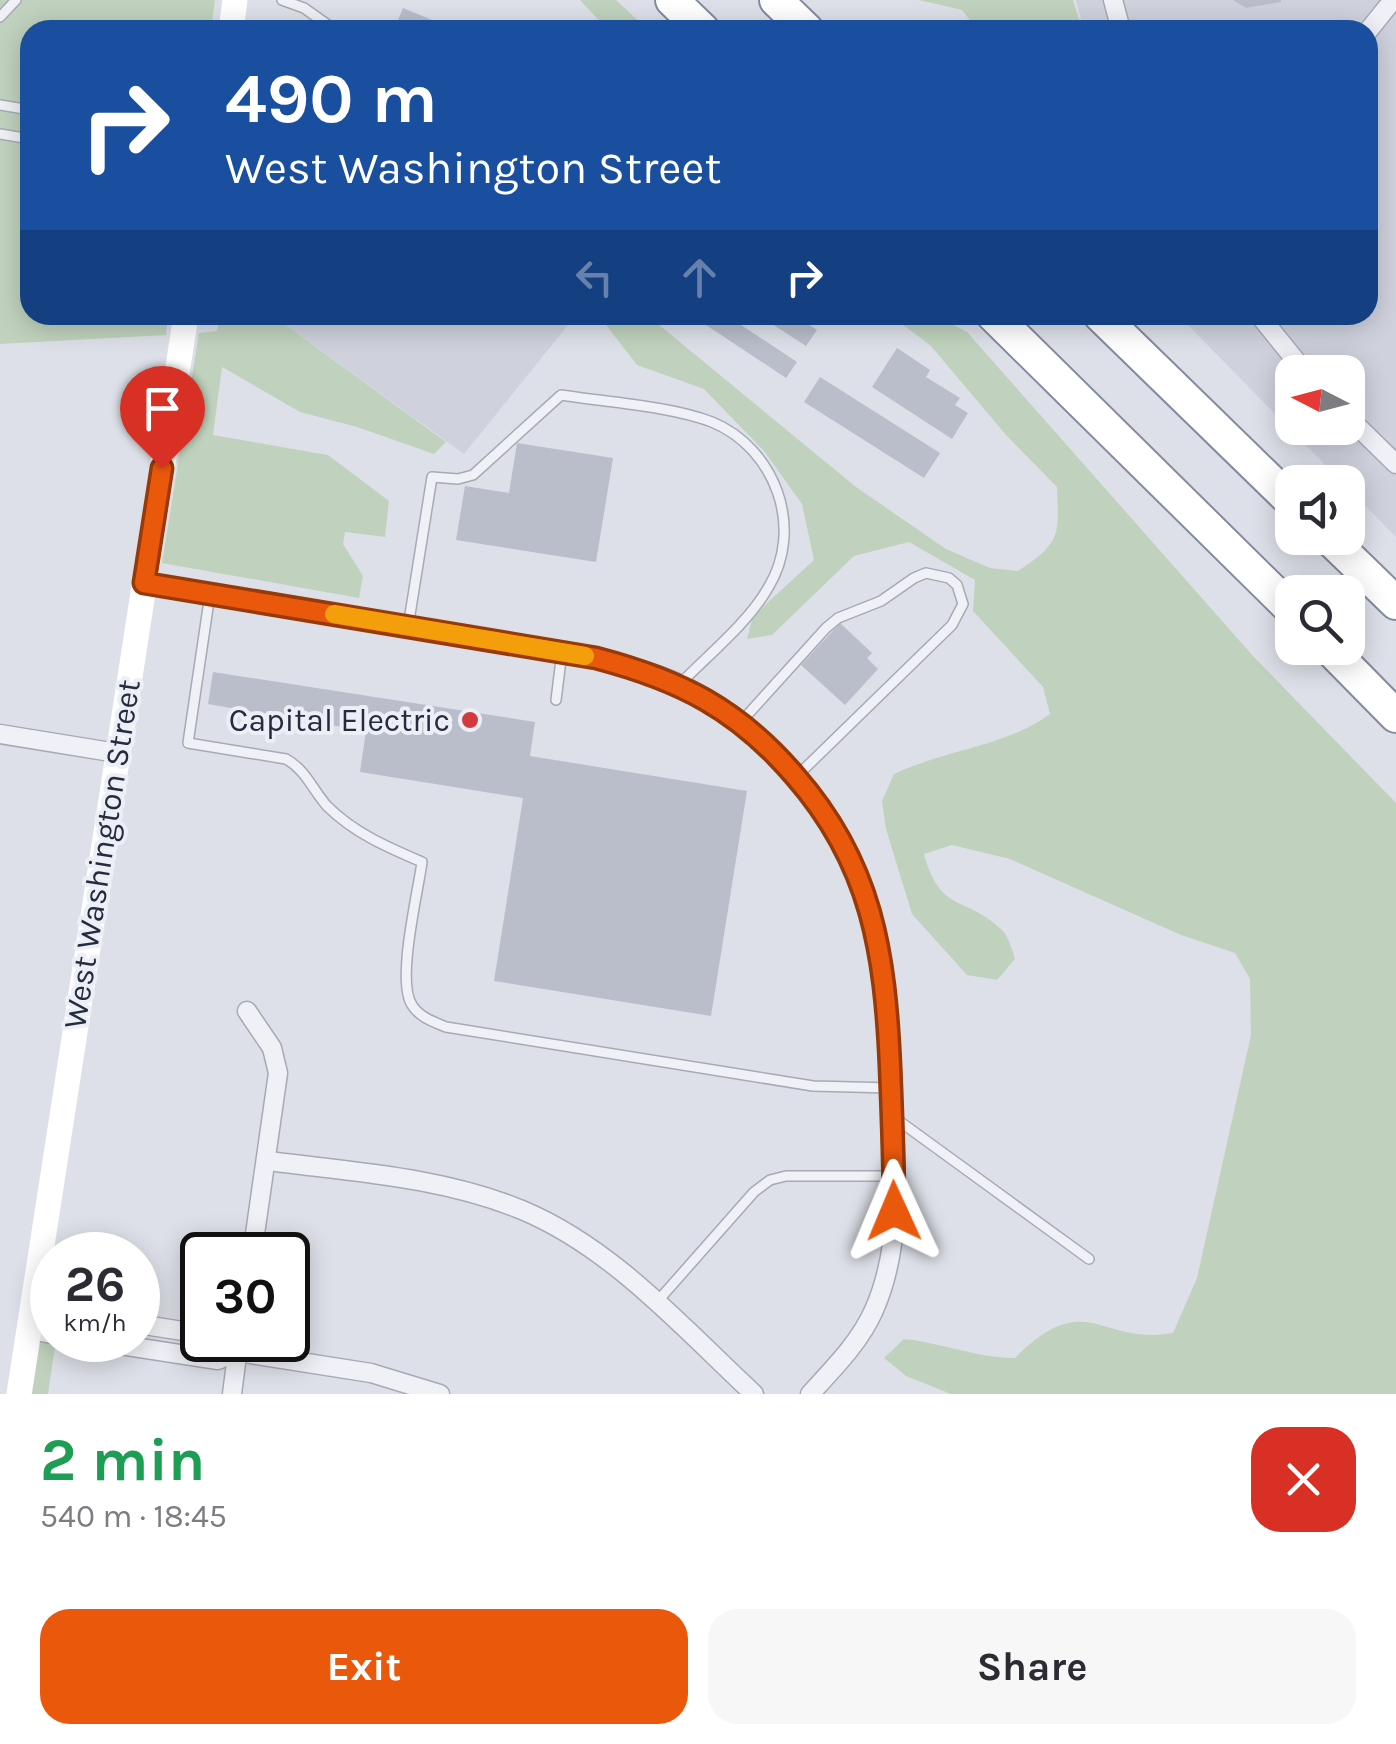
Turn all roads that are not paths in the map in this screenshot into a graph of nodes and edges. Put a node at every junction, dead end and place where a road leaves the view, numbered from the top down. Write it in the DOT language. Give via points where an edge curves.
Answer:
graph roads {
  1 [pos="16,0"];
  2 [pos="282,0"];
  3 [pos="672,0"];
  4 [pos="776,0"];
  5 [pos="1393,0"];
  6 [pos="0,16"];
  7 [pos="321,20"];
  8 [pos="693,20"];
  9 [pos="797,20"];
  10 [pos="1377,20"];
  11 [pos="184,325"];
  12 [pos="1003,325"];
  13 [pos="1110,325"];
  14 [pos="1267,325"];
  15 [pos="1292,355"];
  16 [pos="1365,434"];
  17 [pos="1396,464"];
  18 [pos="1275,485"];
  19 [pos="1347,555"];
  20 [pos="144,583"];
  21 [pos="1275,593"];
  22 [pos="210,594"];
  23 [pos="1396,603"];
  24 [pos="408,627"];
  25 [pos="562,652"];
  26 [pos="1346,665"];
  27 [pos="680,684"];
  28 [pos="556,700"];
  29 [pos="1396,716"];
  30 [pos="740,722"];
  31 [pos="0,734"];
  32 [pos="118,753"];
  33 [pos="796,777"];
  34 [pos="247,1011"];
  35 [pos="890,1088"];
  36 [pos="893,1116"];
  37 [pos="268,1161"];
  38 [pos="894,1176"];
  39 [pos="53,1232"];
  40 [pos="256,1232"];
  41 [pos="1089,1259"];
  42 [pos="656,1302"];
  43 [pos="30,1358"];
  44 [pos="310,1360"];
  45 [pos="233,1362"];
  46 [pos="436,1393"];
  47 [pos="19,1394"];
  48 [pos="232,1394"];
  49 [pos="754,1394"];
  50 [pos="810,1394"];
  1 -- 6 [label="lane"];
  2 -- 7 [label="lane"];
  3 -- 8 [label="highway"];
  4 -- 9 [label="highway"];
  5 -- 10 [label="street"];
  11 -- 20 [label="main road, West Washington Street"];
  12 -- 21 [label="highway"];
  13 -- 18 [label="highway"];
  14 -- 15 [label="street"];
  16 -- 17 [label="street"];
  19 -- 23 [label="highway"];
  20 -- 22 [label="street"];
  20 -- 32 [label="main road, West Washington Street"];
  22 -- 24 [label="street"];
  22 -- 35 [label="lane" via="188,744 286,759 359,833 422,862 407,988 425,1018 446,1027 813,1086"];
  24 -- 25 [label="street"];
  24 -- 27 [label="lane" via="432,477 473,475 561,395 696,417 734,433 767,468 781,504 784,541 768,589"];
  25 -- 27 [label="street"];
  25 -- 28 [label="lane"];
  26 -- 29 [label="highway"];
  27 -- 30 [label="street"];
  30 -- 33 [label="street"];
  30 -- 33 [label="lane" via="838,618 926,574 958,585 964,604 952,624"];
  31 -- 32 [label="street"];
  32 -- 39 [label="main road, West Washington Street"];
  33 -- 35 [label="street" via="835,826 872,914 885,987"];
  34 -- 37 [label="street" via="272,1048 278,1073"];
  35 -- 36 [label="street"];
  36 -- 38 [label="street"];
  36 -- 41 [label="lane"];
  37 -- 40 [label="street"];
  37 -- 42 [label="street" via="432,1182 523,1210 576,1239"];
  38 -- 42 [label="lane" via="770,1180"];
  38 -- 50 [label="street" via="890,1263 873,1313"];
  42 -- 49 [label="street"];
  43 -- 47 [label="main road, West Washington Street"];
  44 -- 46 [label="street"];
  45 -- 48 [label="street"];
}
